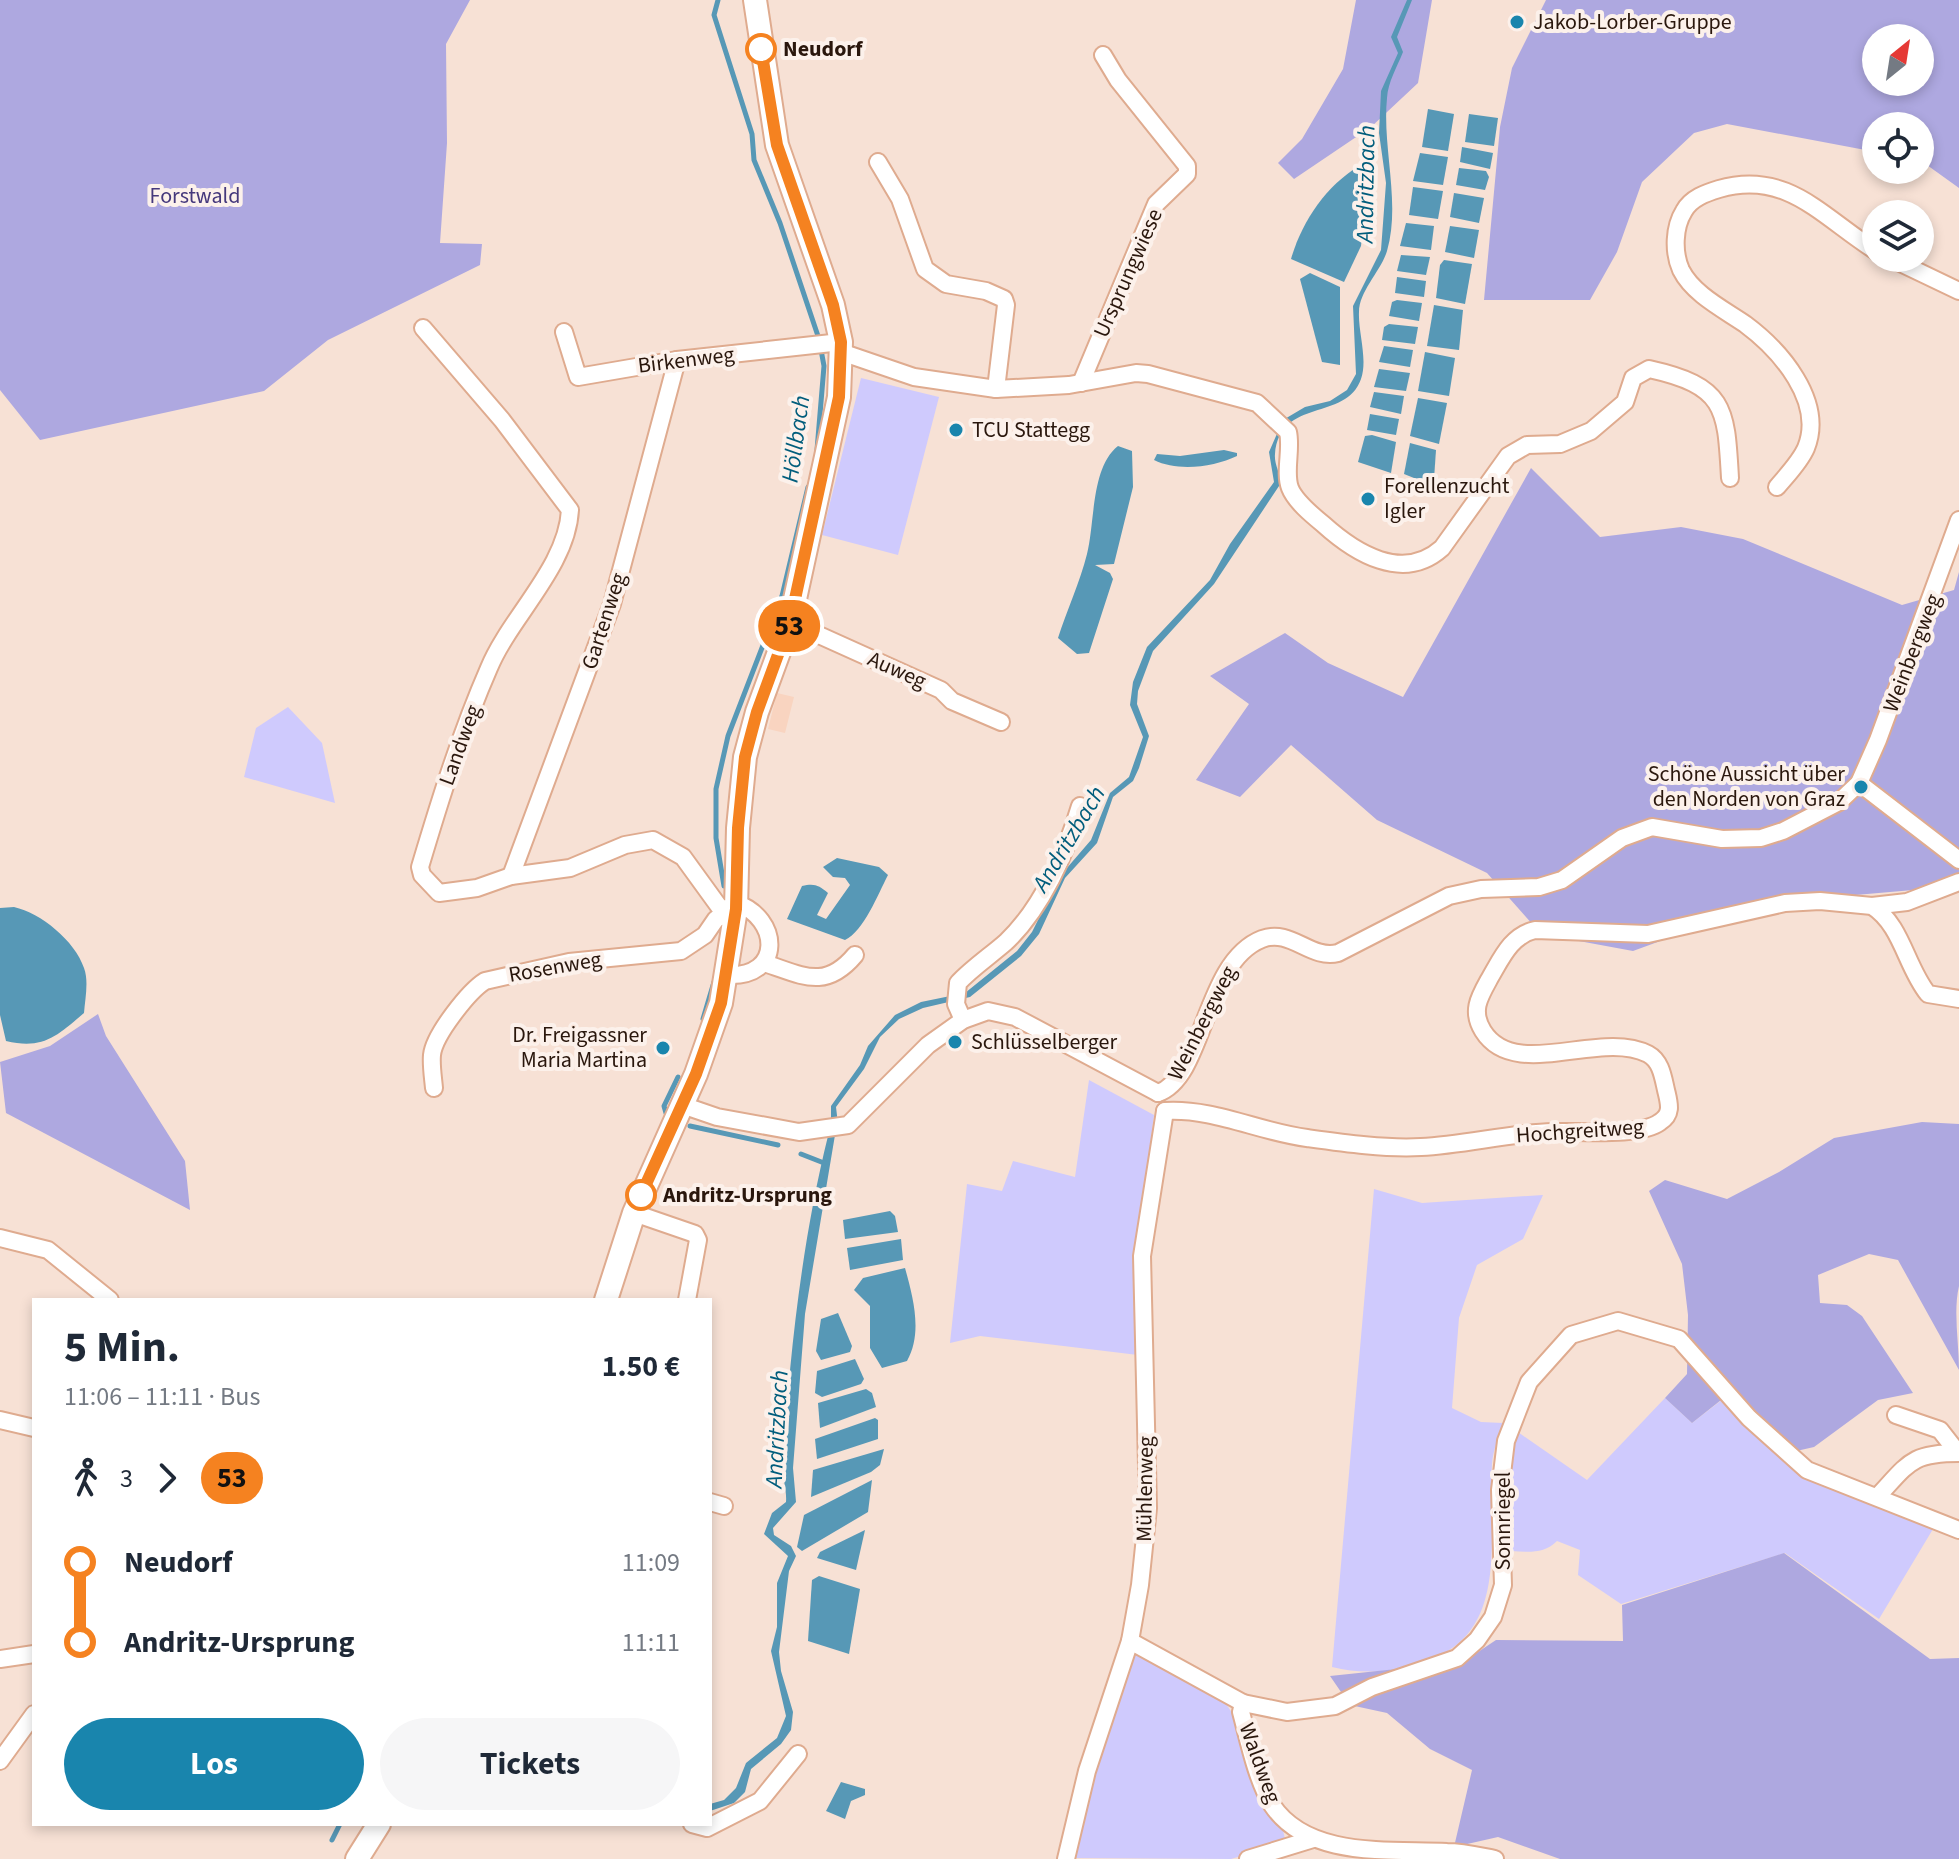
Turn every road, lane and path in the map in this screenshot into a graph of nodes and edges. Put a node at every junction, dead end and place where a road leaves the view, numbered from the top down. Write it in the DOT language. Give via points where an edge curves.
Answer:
graph roads {
  1 [pos="755,0"];
  2 [pos="1103,55"];
  3 [pos="878,162"];
  4 [pos="1862,241"];
  5 [pos="1919,272"];
  6 [pos="1959,291"];
  7 [pos="423,328"];
  8 [pos="564,332"];
  9 [pos="841,347"];
  10 [pos="677,360"];
  11 [pos="1081,383"];
  12 [pos="996,389"];
  13 [pos="1730,478"];
  14 [pos="1777,487"];
  15 [pos="1959,520"];
  16 [pos="790,622"];
  17 [pos="1001,722"];
  18 [pos="1859,783"];
  19 [pos="1080,806"];
  20 [pos="1959,860"];
  21 [pos="511,876"];
  22 [pos="1959,882"];
  23 [pos="736,906"];
  24 [pos="1872,906"];
  25 [pos="855,955"];
  26 [pos="764,963"];
  27 [pos="727,975"];
  28 [pos="1959,999"];
  29 [pos="963,1020"];
  30 [pos="434,1088"];
  31 [pos="1158,1093"];
  32 [pos="682,1105"];
  33 [pos="1165,1111"];
  34 [pos="634,1213"];
  35 [pos="0,1238"];
  36 [pos="108,1298"];
  37 [pos="607,1298"];
  38 [pos="687,1298"];
  39 [pos="1896,1415"];
  40 [pos="0,1420"];
  41 [pos="32,1428"];
  42 [pos="1958,1453"];
  43 [pos="1878,1496"];
  44 [pos="1959,1530"];
  45 [pos="1130,1641"];
  46 [pos="32,1654"];
  47 [pos="0,1659"];
  48 [pos="1243,1703"];
  49 [pos="32,1717"];
  50 [pos="798,1754"];
  51 [pos="0,1761"];
  52 [pos="712,1825"];
  53 [pos="378,1826"];
  54 [pos="1313,1839"];
  55 [pos="1361,1854"];
  56 [pos="357,1859"];
  57 [pos="1066,1859"];
  58 [pos="1248,1859"];
  59 [pos="1495,1859"];
  1 -- 9 [label="main road" via="777,145 833,305"];
  2 -- 11 [label="street, Ursprungwiese" via="1187,166 1187,174 1156,204"];
  3 -- 12 [label="street" via="900,199 925,269 946,284 1004,299"];
  4 -- 14 [label="street" via="1782,187 1759,183 1708,192 1692,200 1679,221 1675,246 1689,284 1750,328 1785,364 1809,404 1807,447"];
  5 -- 6 [label="street"];
  7 -- 21 [label="street, Landweg" via="570,510 567,530 540,586 490,665 420,867 439,893"];
  8 -- 10 [label="street, Birkenweg" via="578,377"];
  9 -- 10 [label="street, Birkenweg"];
  9 -- 12 [label="street" via="914,377"];
  9 -- 16 [label="main road" via="839,397"];
  10 -- 21 [label="street, Gartenweg" via="612,604"];
  11 -- 12 [label="street"];
  11 -- 13 [label="street" via="1148,374 1257,403 1282,426 1290,487 1299,500 1347,546 1387,564 1431,558 1508,456 1518,448 1560,444 1591,431 1625,402 1633,378 1649,369 1705,390 1724,411"];
  15 -- 18 [label="street, Weinbergweg"];
  16 -- 17 [label="street, Auweg"];
  16 -- 23 [label="main road" via="745,757"];
  18 -- 20 [label="street"];
  18 -- 31 [label="street, Weinbergweg" via="1830,807 1761,838 1722,839 1652,827 1622,838 1562,880 1449,896 1338,953 1326,954 1280,935 1248,945 1225,974 1179,1075"];
  19 -- 29 [label="street" via="1065,849 1031,913 964,977 955,997"];
  21 -- 23 [label="street, Landweg" via="570,868 625,845 653,840 683,857 720,908"];
  22 -- 24 [label="street, Hochgreitweg" via="1907,902"];
  23 -- 26 [label="street" via="755,911 762,919 768,937"];
  23 -- 27 [label="main road"];
  23 -- 30 [label="street, Rosenweg" via="681,951 569,962 485,981 474,988 436,1041"];
  24 -- 28 [label="street" via="1894,930 1928,994"];
  24 -- 33 [label="street, Hochgreitweg" via="1785,903 1648,934 1535,930 1519,935 1475,1009 1487,1037 1511,1052 1619,1046 1648,1054 1663,1073 1670,1106 1665,1118 1650,1128 1544,1132 1419,1148 1303,1138 1192,1112"];
  25 -- 26 [label="street" via="841,970 815,979"];
  26 -- 27 [label="street" via="755,971"];
  27 -- 32 [label="main road"];
  29 -- 31 [label="street" via="988,1011 1005,1013"];
  29 -- 32 [label="street" via="914,1057 848,1125 799,1132"];
  31 -- 33 [label="street"];
  32 -- 34 [label="main road"];
  33 -- 45 [label="street, Mühlenweg" via="1142,1256 1148,1508"];
  34 -- 37 [label="main road"];
  34 -- 38 [label="street" via="695,1234"];
  35 -- 36 [label="street" via="48,1250"];
  39 -- 42 [label="street" via="1940,1430"];
  40 -- 41 [label="street"];
  42 -- 43 [label="street" via="1929,1452 1910,1461"];
  43 -- 44 [label="street, Sonnriegel"];
  43 -- 48 [label="street, Sonnriegel" via="1807,1470 1749,1418 1679,1339 1618,1321 1571,1335 1529,1382 1506,1441 1500,1490 1503,1585 1493,1617 1477,1640 1457,1658 1372,1687 1335,1706 1287,1712"];
  45 -- 48 [label="street, Waldweg"];
  45 -- 57 [label="street, Mühlenweg" via="1087,1771"];
  46 -- 47 [label="street"];
  48 -- 54 [label="street, Waldweg" via="1251,1749 1271,1803 1286,1823"];
  49 -- 51 [label="street"];
  50 -- 52 [label="street" via="760,1801"];
  53 -- 56 [label="main road"];
  54 -- 55 [label="street, Waldweg"];
  54 -- 58 [label="street"];
  55 -- 59 [label="street, Waldweg" via="1451,1852"];
}
